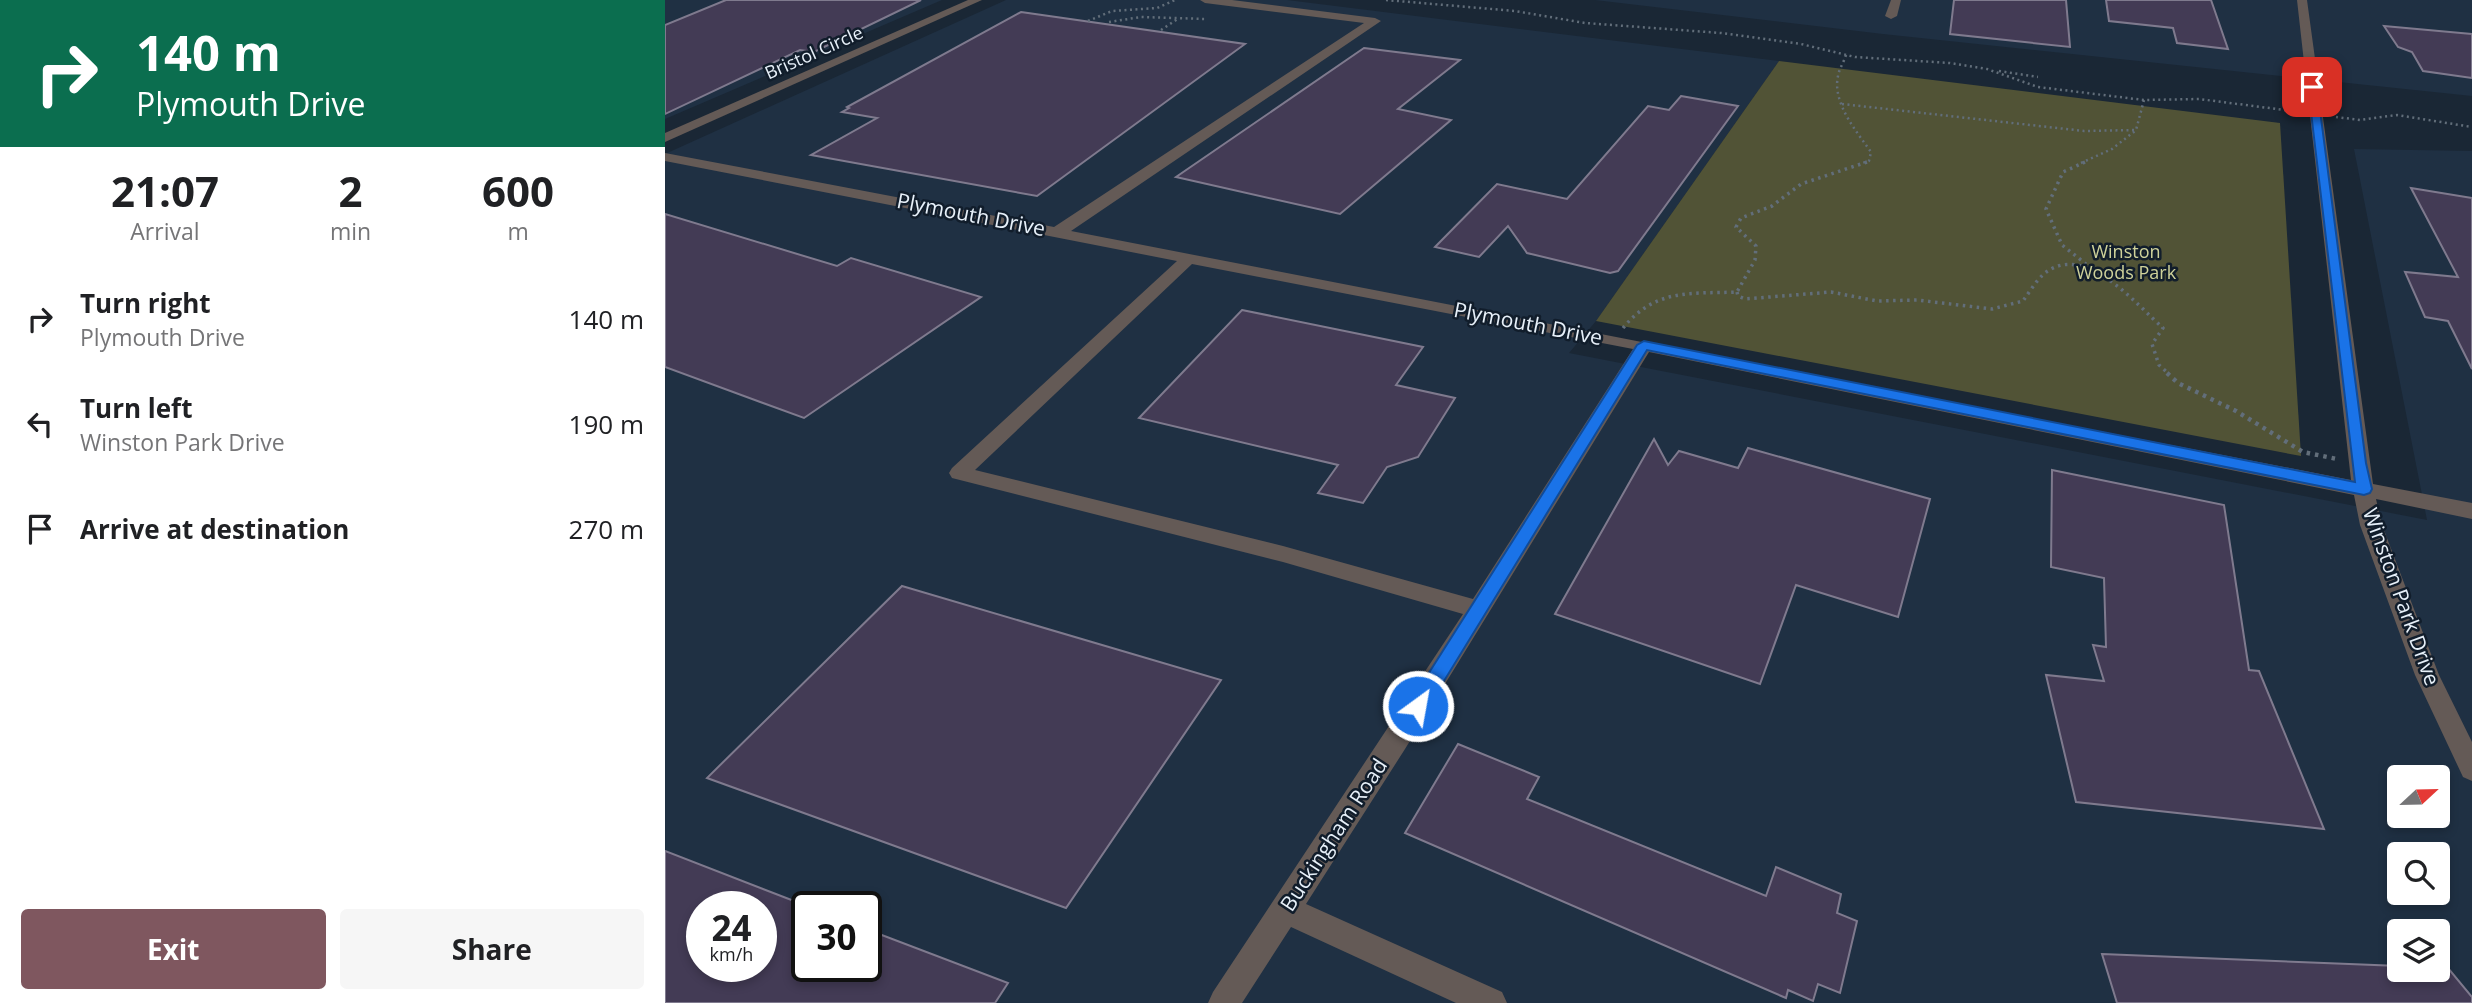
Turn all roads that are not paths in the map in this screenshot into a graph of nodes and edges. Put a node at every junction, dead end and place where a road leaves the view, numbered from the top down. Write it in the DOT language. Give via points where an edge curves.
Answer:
graph roads {
  1 [pos="977,0"];
  2 [pos="1205,0"];
  3 [pos="1896,0"];
  4 [pos="2302,0"];
  5 [pos="1891,16"];
  6 [pos="665,138"];
  7 [pos="665,157"];
  8 [pos="1059,232"];
  9 [pos="1190,257"];
  10 [pos="1644,345"];
  11 [pos="2364,489"];
  12 [pos="2472,511"];
  13 [pos="1478,609"];
  14 [pos="2472,769"];
  15 [pos="1285,909"];
  16 [pos="1224,1003"];
  17 [pos="1491,1003"];
  1 -- 6 [label="street, Bristol Circle"];
  2 -- 8 [label="street" via="1375,21"];
  3 -- 5 [label="street"];
  4 -- 11 [label="street, Winston Park Drive"];
  7 -- 8 [label="street, Plymouth Drive"];
  8 -- 9 [label="street, Plymouth Drive"];
  9 -- 10 [label="street, Plymouth Drive"];
  9 -- 13 [label="street" via="958,473 1308,560"];
  10 -- 11 [label="street, Plymouth Drive"];
  10 -- 13 [label="street, Buckingham Road"];
  11 -- 12 [label="street, Plymouth Drive"];
  11 -- 14 [label="street, Winston Park Drive" via="2371,525 2427,675"];
  13 -- 15 [label="street, Buckingham Road"];
  15 -- 16 [label="street, Buckingham Road"];
  15 -- 17 [label="street"];
}
